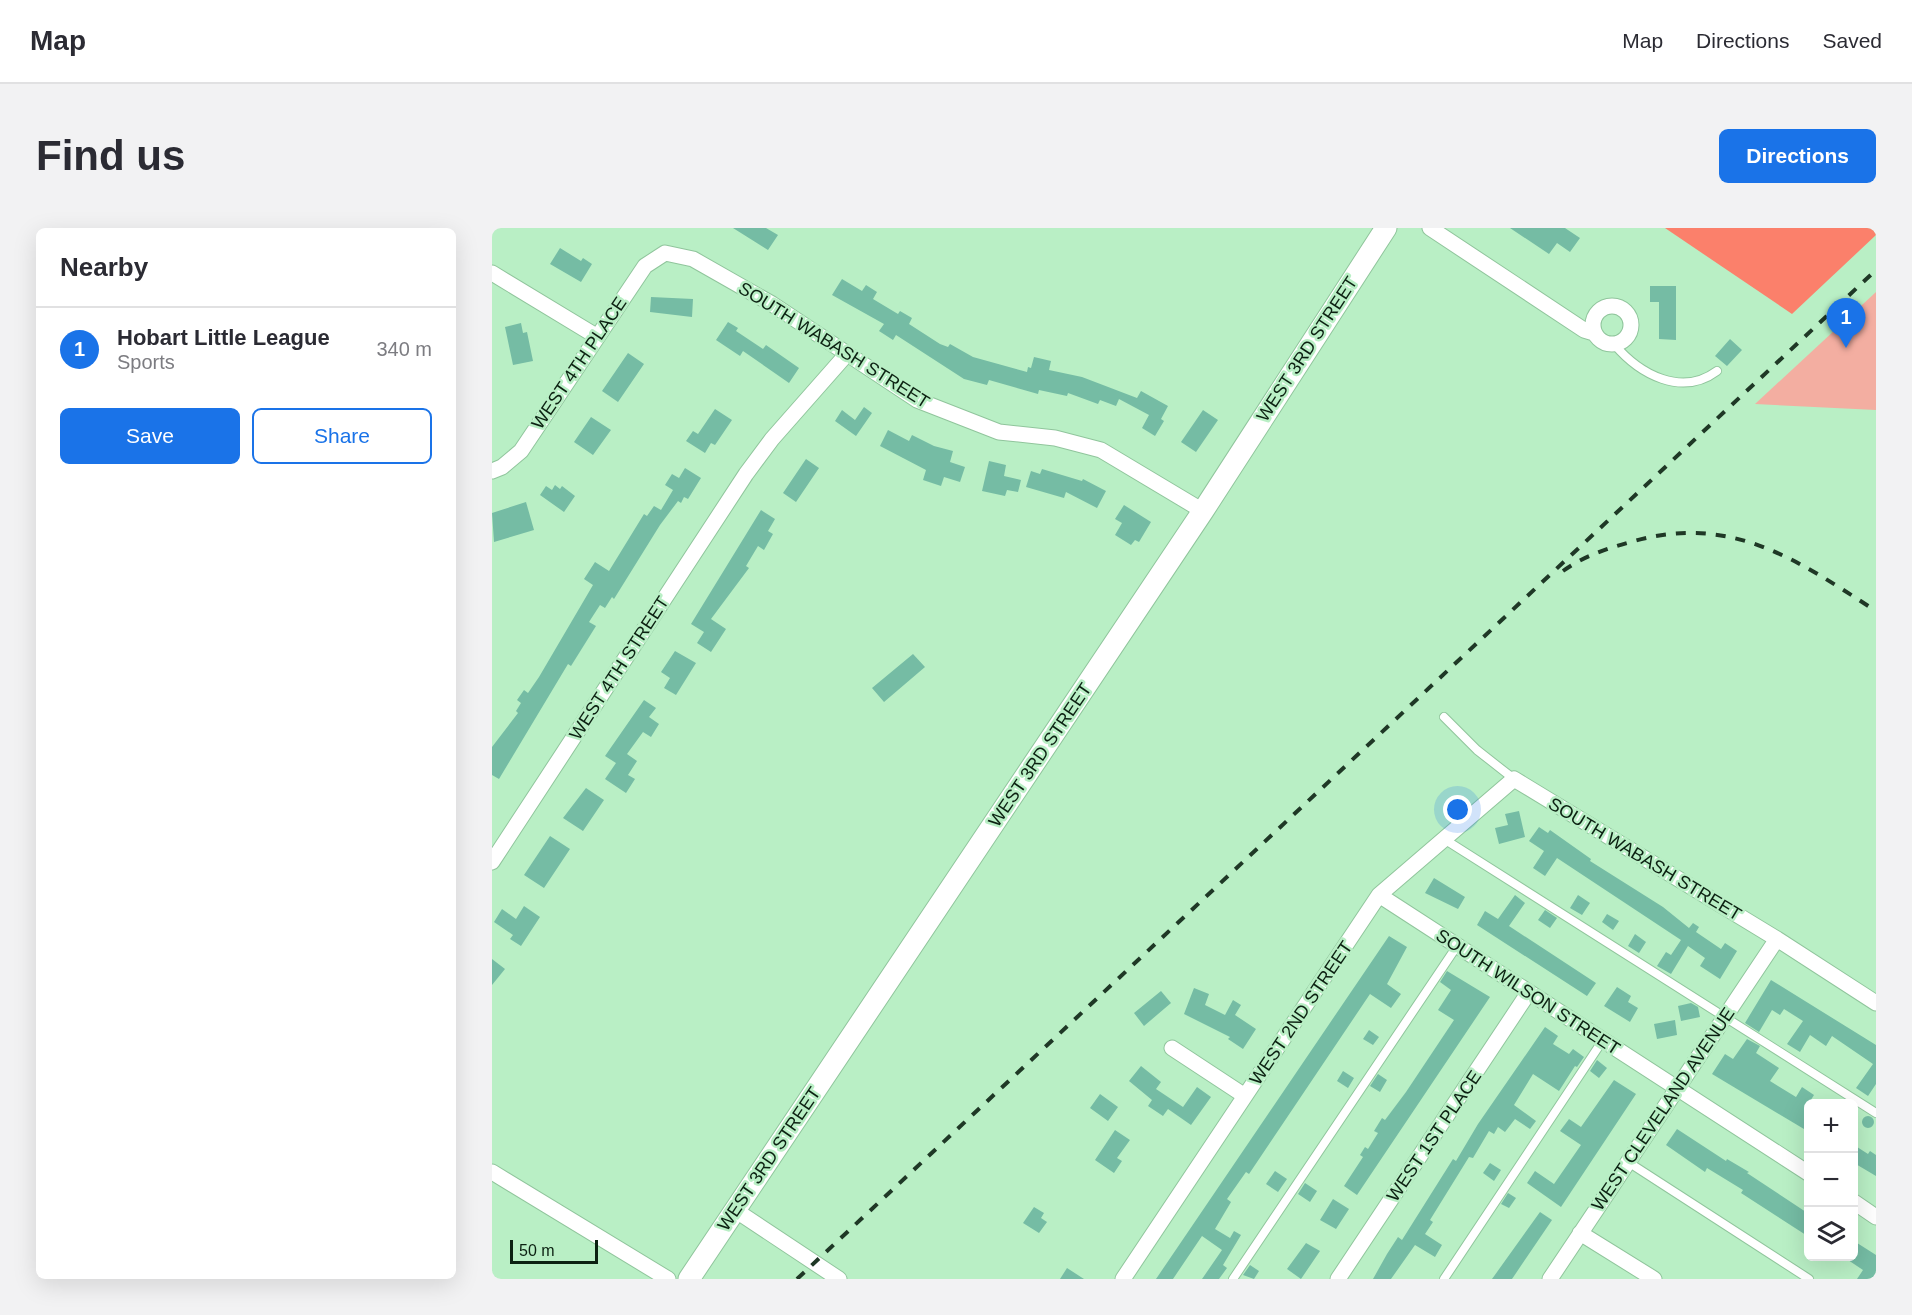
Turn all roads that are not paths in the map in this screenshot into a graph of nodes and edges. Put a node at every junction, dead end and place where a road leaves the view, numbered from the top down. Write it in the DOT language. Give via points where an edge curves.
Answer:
graph roads {
  1 [pos="1386,228"];
  2 [pos="1430,228"];
  3 [pos="665,253"];
  4 [pos="492,273"];
  5 [pos="1594,333"];
  6 [pos="596,336"];
  7 [pos="1614,344"];
  8 [pos="846,355"];
  9 [pos="1718,371"];
  10 [pos="492,471"];
  11 [pos="1203,512"];
  12 [pos="1444,717"];
  13 [pos="1514,779"];
  14 [pos="1444,839"];
  15 [pos="492,862"];
  16 [pos="1379,895"];
  17 [pos="1777,939"];
  18 [pos="1457,946"];
  19 [pos="1529,992"];
  20 [pos="1876,1004"];
  21 [pos="1724,1017"];
  22 [pos="1603,1040"];
  23 [pos="1172,1048"];
  24 [pos="1677,1088"];
  25 [pos="1245,1096"];
  26 [pos="1876,1113"];
  27 [pos="1628,1162"];
  28 [pos="1804,1170"];
  29 [pos="493,1171"];
  30 [pos="1858,1205"];
  31 [pos="735,1210"];
  32 [pos="1876,1217"];
  33 [pos="1580,1233"];
  34 [pos="830,1277"];
  35 [pos="668,1279"];
  36 [pos="689,1279"];
  37 [pos="1123,1279"];
  38 [pos="1233,1279"];
  39 [pos="1338,1279"];
  40 [pos="1444,1279"];
  41 [pos="1550,1279"];
  42 [pos="1654,1279"];
  43 [pos="1809,1279"];
  1 -- 11 [label="street, WEST 3RD STREET"];
  2 -- 5 [label="street"];
  3 -- 6 [label="street, WEST 4TH PLACE" via="645,266"];
  3 -- 8 [label="street, SOUTH WABASH STREET" via="693,260 742,287"];
  4 -- 6 [label="street"];
  5 -- 7 [label="street" via="1602,342"];
  5 -- 7 [label="street" via="1596,314 1606,307 1619,307 1629,316 1631,328 1625,339"];
  6 -- 10 [label="street, WEST 4TH PLACE" via="521,451"];
  7 -- 9 [label="lane" via="1627,359 1676,383 1704,381"];
  8 -- 11 [label="street, SOUTH WABASH STREET" via="917,400 999,432 1055,438 1101,450"];
  8 -- 15 [label="street, WEST 4TH STREET" via="746,474"];
  11 -- 31 [label="street, WEST 3RD STREET"];
  12 -- 13 [label="lane"];
  13 -- 14 [label="street, WEST 2ND STREET"];
  13 -- 17 [label="street, SOUTH WABASH STREET"];
  14 -- 16 [label="street, WEST 2ND STREET"];
  14 -- 21 [label="lane"];
  16 -- 18 [label="street, SOUTH WILSON STREET"];
  16 -- 25 [label="street, WEST 2ND STREET"];
  17 -- 20 [label="street, SOUTH WABASH STREET"];
  17 -- 21 [label="street, WEST CLEVELAND AVENUE"];
  18 -- 19 [label="street, SOUTH WILSON STREET"];
  18 -- 38 [label="lane"];
  19 -- 22 [label="street, SOUTH WILSON STREET"];
  19 -- 39 [label="street, WEST 1ST PLACE"];
  21 -- 24 [label="street, WEST CLEVELAND AVENUE"];
  21 -- 26 [label="lane"];
  22 -- 24 [label="street, SOUTH WILSON STREET"];
  22 -- 40 [label="lane"];
  23 -- 25 [label="street"];
  24 -- 27 [label="street, WEST CLEVELAND AVENUE"];
  24 -- 28 [label="street, SOUTH WILSON STREET"];
  25 -- 37 [label="street, WEST 2ND STREET"];
  27 -- 33 [label="street, WEST CLEVELAND AVENUE"];
  27 -- 43 [label="lane"];
  29 -- 35 [label="street"];
  30 -- 32 [label="street"];
  31 -- 34 [label="street"];
  31 -- 36 [label="street, WEST 3RD STREET"];
  33 -- 41 [label="street, WEST CLEVELAND AVENUE"];
  33 -- 42 [label="street"];
}
